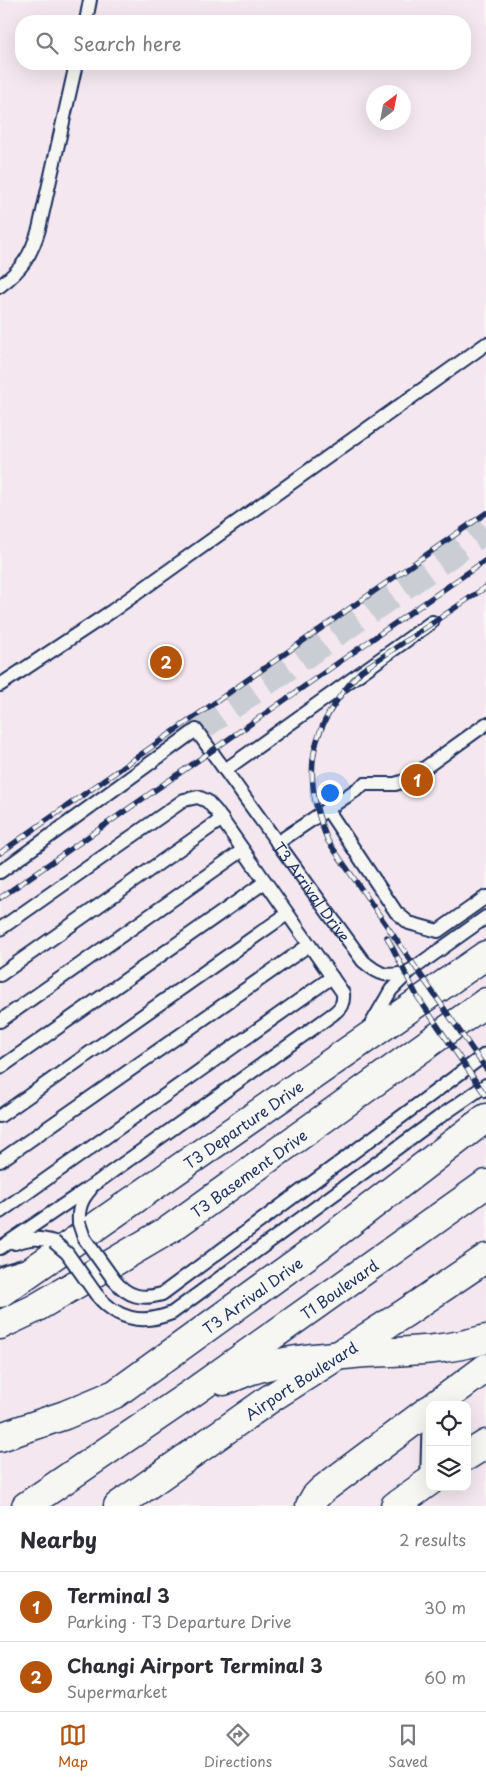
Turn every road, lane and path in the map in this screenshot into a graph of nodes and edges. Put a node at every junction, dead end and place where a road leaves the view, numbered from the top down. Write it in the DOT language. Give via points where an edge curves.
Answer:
graph roads {
  1 [pos="90,0"];
  2 [pos="87,15"];
  3 [pos="75,70"];
  4 [pos="0,286"];
  5 [pos="486,344"];
  6 [pos="432,622"];
  7 [pos="0,685"];
  8 [pos="486,724"];
  9 [pos="225,770"];
  10 [pos="327,809"];
  11 [pos="222,819"];
  12 [pos="277,843"];
  13 [pos="243,850"];
  14 [pos="0,872"];
  15 [pos="265,882"];
  16 [pos="486,898"];
  17 [pos="287,914"];
  18 [pos="486,917"];
  19 [pos="0,929"];
  20 [pos="309,945"];
  21 [pos="486,955"];
  22 [pos="410,970"];
  23 [pos="0,975"];
  24 [pos="332,977"];
  25 [pos="486,1002"];
  26 [pos="0,1021"];
  27 [pos="352,1048"];
  28 [pos="486,1054"];
  29 [pos="0,1068"];
  30 [pos="486,1085"];
  31 [pos="0,1116"];
  32 [pos="486,1118"];
  33 [pos="0,1161"];
  34 [pos="99,1180"];
  35 [pos="486,1184"];
  36 [pos="0,1212"];
  37 [pos="0,1248"];
  38 [pos="53,1250"];
  39 [pos="486,1258"];
  40 [pos="0,1274"];
  41 [pos="0,1293"];
  42 [pos="0,1325"];
  43 [pos="486,1339"];
  44 [pos="486,1368"];
  45 [pos="192,1393"];
  46 [pos="441,1401"];
  47 [pos="426,1412"];
  48 [pos="0,1437"];
  49 [pos="486,1444"];
  50 [pos="471,1453"];
  51 [pos="426,1483"];
  52 [pos="26,1506"];
  53 [pos="118,1506"];
  54 [pos="310,1506"];
  55 [pos="395,1506"];
  1 -- 2 [label="lane"];
  3 -- 4 [label="lane" via="34,247 18,272"];
  5 -- 7 [label="lane" via="112,611"];
  6 -- 9 [label="lane"];
  8 -- 10 [label="lane" via="408,780 394,784 365,784"];
  9 -- 12 [label="lane, T3 Arrival Drive"];
  9 -- 14 [label="lane, T3 Arrival Drive" via="196,730"];
  10 -- 12 [label="lane"];
  10 -- 16 [label="lane" via="396,912 409,923 438,931"];
  11 -- 13 [label="lane"];
  11 -- 19 [label="lane" via="198,797 184,800"];
  11 -- 23 [label="lane"];
  12 -- 22 [label="lane, T3 Arrival Drive" via="363,961 385,975"];
  13 -- 15 [label="lane"];
  13 -- 26 [label="lane"];
  15 -- 17 [label="lane"];
  15 -- 29 [label="lane"];
  17 -- 20 [label="lane"];
  17 -- 31 [label="lane"];
  18 -- 22 [label="lane, T3 Arrival Drive"];
  20 -- 24 [label="lane"];
  20 -- 33 [label="lane"];
  21 -- 27 [label="main road, T3 Departure Drive"];
  22 -- 27 [label="lane" via="391,990 370,1027"];
  24 -- 34 [label="lane" via="343,993 340,1008"];
  24 -- 36 [label="lane"];
  25 -- 42 [label="main road, T3 Basement Drive" via="170,1229 34,1309"];
  27 -- 38 [label="main road, T3 Departure Drive"];
  28 -- 34 [label="lane, bridge" via="162,1294 139,1298 128,1294 84,1238 79,1223 80,1205"];
  30 -- 38 [label="lane, bridge" via="161,1318 137,1319 112,1310 96,1294 67,1252"];
  32 -- 48 [label="main road, T3 Arrival Drive" via="321,1245 115,1394"];
  34 -- 37 [label="lane"];
  35 -- 45 [label="main road, T1 Boulevard"];
  37 -- 38 [label="lane" via="28,1238 40,1238"];
  38 -- 40 [label="lane"];
  38 -- 41 [label="main road, T3 Departure Drive"];
  39 -- 53 [label="main road, Airport Boulevard" via="271,1398"];
  43 -- 45 [label="main road" via="441,1348 351,1354 276,1364 250,1370"];
  44 -- 46 [label="main road"];
  45 -- 52 [label="main road"];
  47 -- 54 [label="main road" via="322,1490"];
  49 -- 50 [label="main road"];
  51 -- 55 [label="main road"];
}
